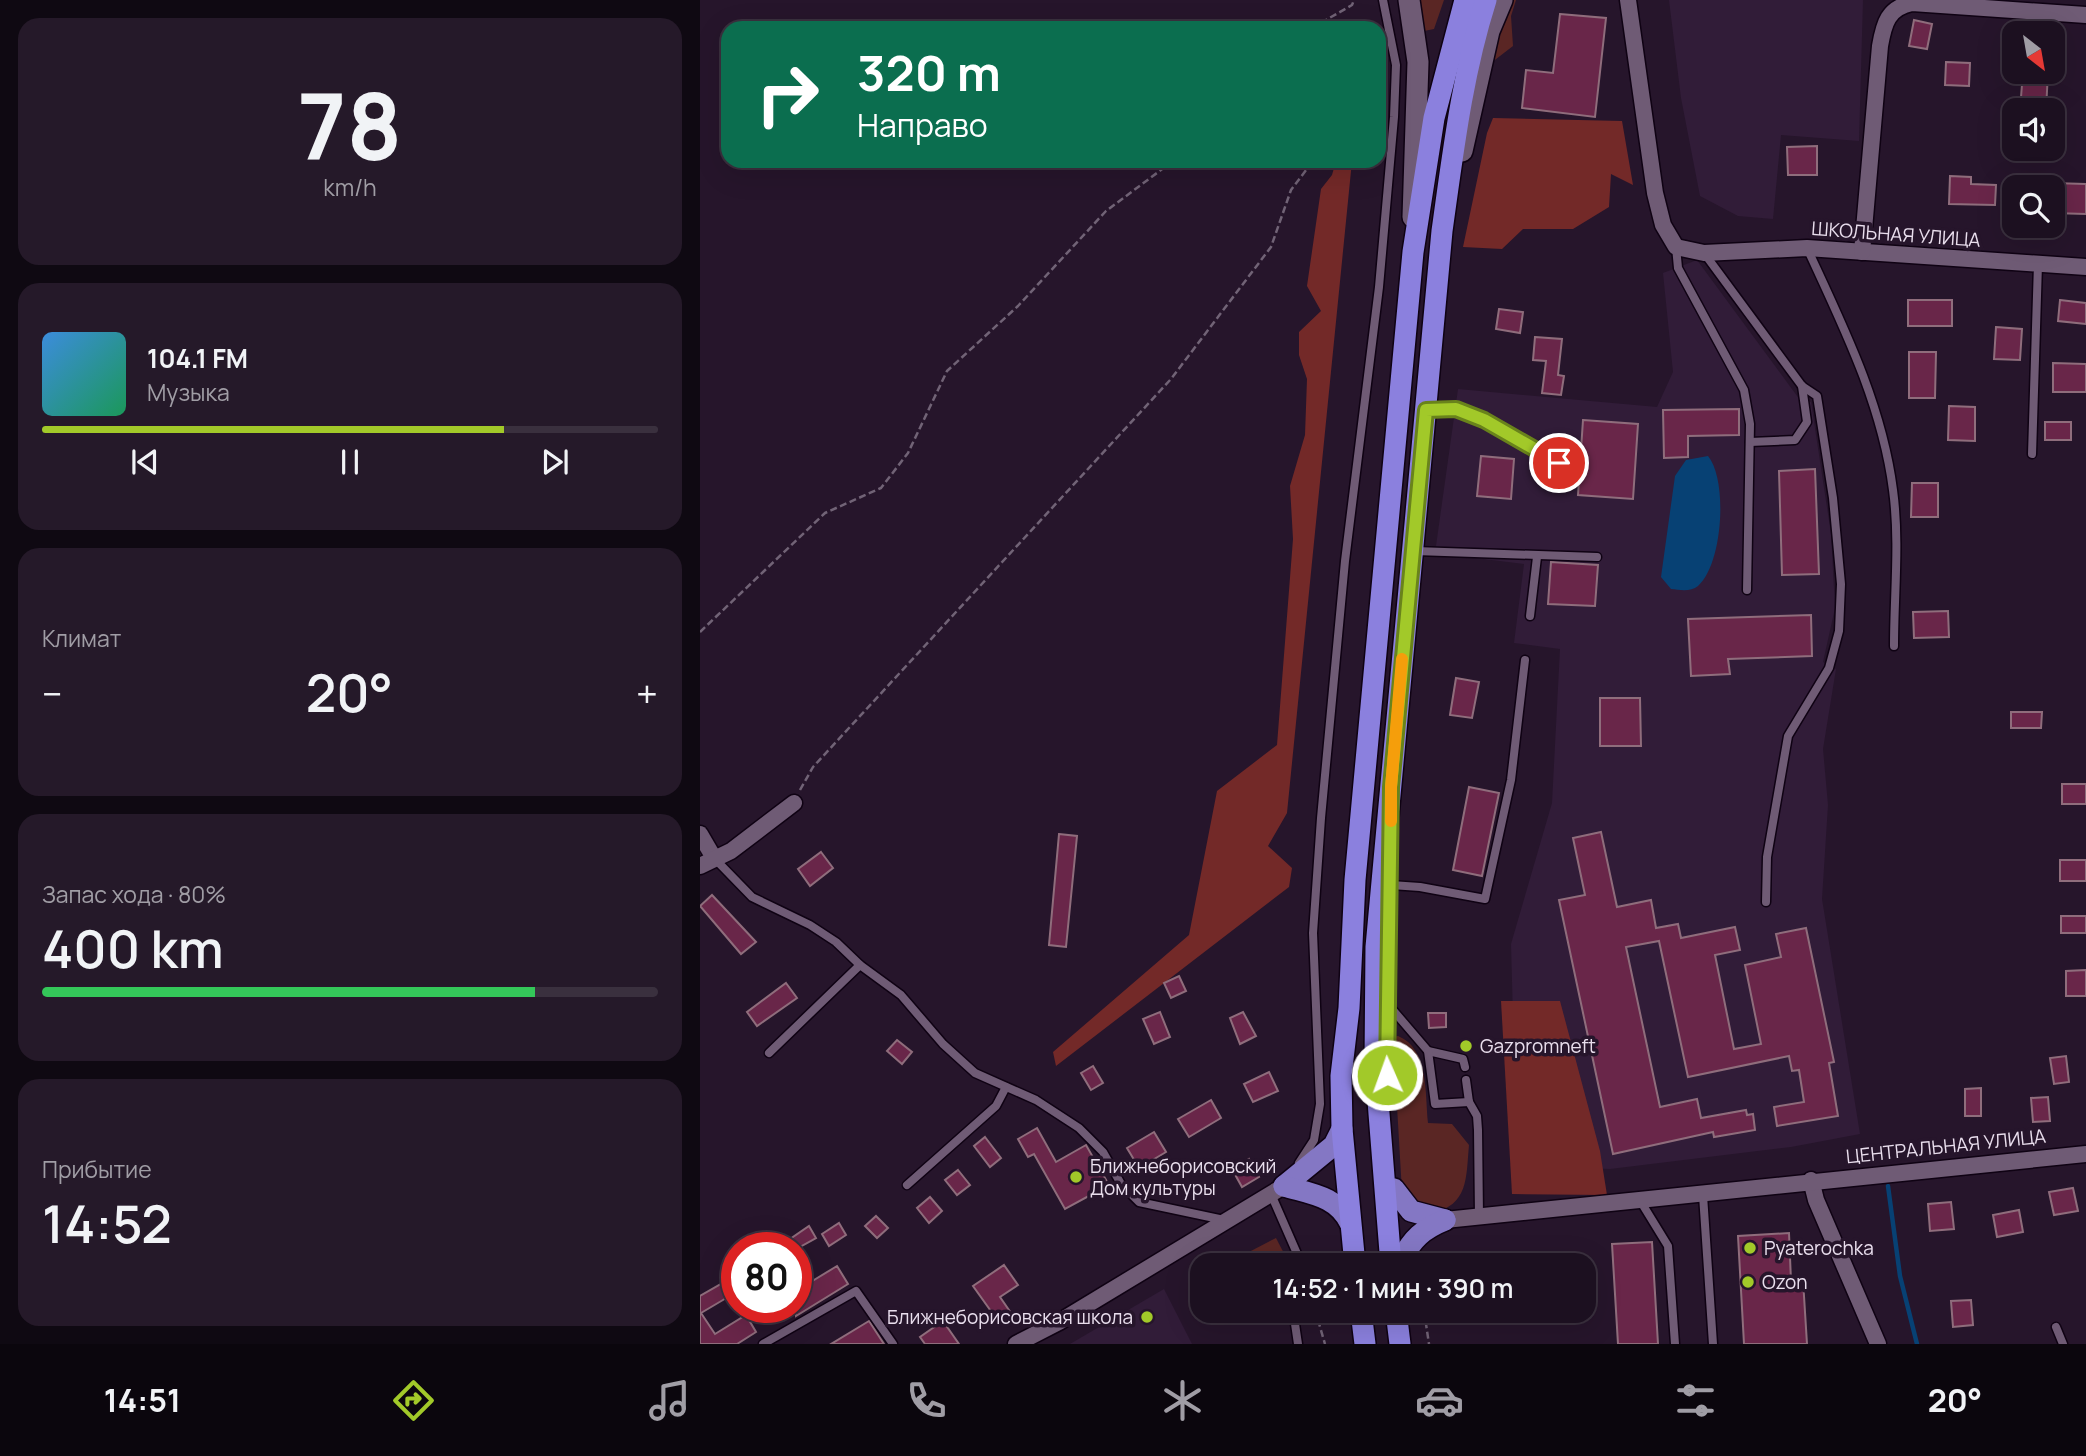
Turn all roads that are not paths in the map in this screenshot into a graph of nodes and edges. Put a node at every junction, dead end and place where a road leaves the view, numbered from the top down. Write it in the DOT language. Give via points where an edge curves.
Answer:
graph roads {
  1 [pos="1383,0"];
  2 [pos="1409,0"];
  3 [pos="1465,0"];
  4 [pos="1486,0"];
  5 [pos="1502,0"];
  6 [pos="1628,0"];
  7 [pos="2086,15"];
  8 [pos="1442,231"];
  9 [pos="1676,247"];
  10 [pos="1807,248"];
  11 [pos="1413,252"];
  12 [pos="1862,252"];
  13 [pos="1704,253"];
  14 [pos="2038,264"];
  15 [pos="2086,267"];
  16 [pos="1802,386"];
  17 [pos="1426,410"];
  18 [pos="1750,442"];
  19 [pos="2032,454"];
  20 [pos="1559,463"];
  21 [pos="1412,550"];
  22 [pos="1537,557"];
  23 [pos="1597,558"];
  24 [pos="1747,590"];
  25 [pos="1530,616"];
  26 [pos="1894,646"];
  27 [pos="1525,660"];
  28 [pos="1391,787"];
  29 [pos="794,803"];
  30 [pos="700,834"];
  31 [pos="707,862"];
  32 [pos="1391,885"];
  33 [pos="1766,902"];
  34 [pos="860,965"];
  35 [pos="1386,1002"];
  36 [pos="1349,1008"];
  37 [pos="1428,1051"];
  38 [pos="769,1053"];
  39 [pos="1465,1067"];
  40 [pos="1466,1080"];
  41 [pos="1006,1087"];
  42 [pos="1469,1102"];
  43 [pos="1342,1129"];
  44 [pos="2086,1154"];
  45 [pos="1811,1180"];
  46 [pos="907,1185"];
  47 [pos="1394,1189"];
  48 [pos="1277,1190"];
  49 [pos="1703,1195"];
  50 [pos="1642,1202"];
  51 [pos="1479,1216"];
  52 [pos="1224,1220"];
  53 [pos="1445,1220"];
  54 [pos="1350,1223"];
  55 [pos="1299,1253"];
  56 [pos="1354,1253"];
  57 [pos="1368,1253"];
  58 [pos="1396,1253"];
  59 [pos="1397,1253"];
  60 [pos="1404,1253"];
  61 [pos="1295,1323"];
  62 [pos="1362,1323"];
  63 [pos="1375,1323"];
  64 [pos="1398,1323"];
  65 [pos="1408,1323"];
  66 [pos="2056,1327"];
  67 [pos="763,1344"];
  68 [pos="893,1344"];
  69 [pos="1016,1344"];
  70 [pos="1298,1344"];
  71 [pos="1365,1344"];
  72 [pos="1378,1344"];
  73 [pos="1401,1344"];
  74 [pos="1411,1344"];
  75 [pos="1675,1344"];
  76 [pos="1713,1344"];
  77 [pos="1878,1344"];
  78 [pos="2063,1344"];
  1 -- 48 [label="lane" via="1396,65 1394,117 1379,287 1345,561 1313,933 1320,1104 1314,1140"];
  2 -- 11 [label="street" via="1418,62"];
  3 -- 11 [label="highway" via="1434,118"];
  4 -- 8 [label="highway" via="1457,122"];
  5 -- 8 [label="street" via="1489,31"];
  6 -- 9 [label="street" via="1655,193 1663,225"];
  7 -- 12 [label="street" via="1912,3 1899,5 1888,15 1880,46"];
  8 -- 17 [label="highway"];
  9 -- 13 [label="street, ШКОЛЬНАЯ УЛИЦА"];
  9 -- 18 [label="lane" via="1678,268 1744,390"];
  10 -- 12 [label="street, ШКОЛЬНАЯ УЛИЦА"];
  10 -- 13 [label="street, ШКОЛЬНАЯ УЛИЦА"];
  10 -- 26 [label="lane" via="1860,363 1890,476 1898,541"];
  11 -- 36 [label="highway" via="1356,880"];
  12 -- 14 [label="street, ШКОЛЬНАЯ УЛИЦА"];
  13 -- 16 [label="lane"];
  14 -- 15 [label="street, ШКОЛЬНАЯ УЛИЦА"];
  14 -- 19 [label="lane"];
  16 -- 18 [label="lane" via="1807,422 1795,440"];
  16 -- 33 [label="lane" via="1817,396 1823,427 1841,584 1839,631 1829,668 1788,736 1767,857"];
  17 -- 20 [label="lane" via="1456,409 1484,420"];
  17 -- 21 [label="highway"];
  18 -- 24 [label="lane"];
  21 -- 22 [label="lane"];
  21 -- 28 [label="highway"];
  22 -- 23 [label="lane"];
  22 -- 25 [label="lane"];
  27 -- 32 [label="lane" via="1511,780 1485,899"];
  28 -- 32 [label="highway"];
  28 -- 58 [label="highway" via="1374,1006 1379,1144"];
  29 -- 31 [label="street" via="731,851"];
  30 -- 31 [label="street"];
  31 -- 34 [label="lane" via="752,897 836,942"];
  32 -- 35 [label="highway"];
  34 -- 38 [label="lane"];
  34 -- 41 [label="lane" via="901,995 958,1059 975,1073"];
  35 -- 37 [label="lane"];
  35 -- 47 [label="highway"];
  36 -- 43 [label="highway" via="1341,1076"];
  36 -- 57 [label="highway"];
  37 -- 39 [label="lane" via="1463,1059"];
  37 -- 42 [label="lane" via="1435,1104"];
  40 -- 42 [label="lane"];
  41 -- 46 [label="lane" via="996,1106"];
  41 -- 52 [label="lane" via="1063,1116 1085,1133 1139,1202"];
  42 -- 51 [label="lane" via="1478,1123"];
  43 -- 48 [label="main road" via="1334,1145"];
  43 -- 54 [label="highway"];
  44 -- 45 [label="street, ЦЕНТРАЛЬНАЯ УЛИЦА"];
  45 -- 49 [label="street, ЦЕНТРАЛЬНАЯ УЛИЦА"];
  45 -- 77 [label="street"];
  47 -- 53 [label="main road" via="1411,1211"];
  47 -- 59 [label="highway"];
  48 -- 52 [label="street"];
  48 -- 54 [label="main road" via="1330,1199"];
  48 -- 55 [label="lane"];
  49 -- 50 [label="street, ЦЕНТРАЛЬНАЯ УЛИЦА"];
  49 -- 76 [label="lane"];
  50 -- 51 [label="street, ЦЕНТРАЛЬНАЯ УЛИЦА"];
  50 -- 75 [label="lane" via="1668,1246"];
  51 -- 53 [label="street, ЦЕНТРАЛЬНАЯ УЛИЦА"];
  52 -- 69 [label="street"];
  53 -- 60 [label="main road" via="1419,1234"];
  54 -- 56 [label="highway"];
  61 -- 70 [label="lane"];
  62 -- 71 [label="highway"];
  63 -- 72 [label="highway"];
  64 -- 73 [label="highway"];
  65 -- 74 [label="highway"];
  66 -- 78 [label="lane"];
  67 -- 68 [label="lane" via="856,1291"];
}
